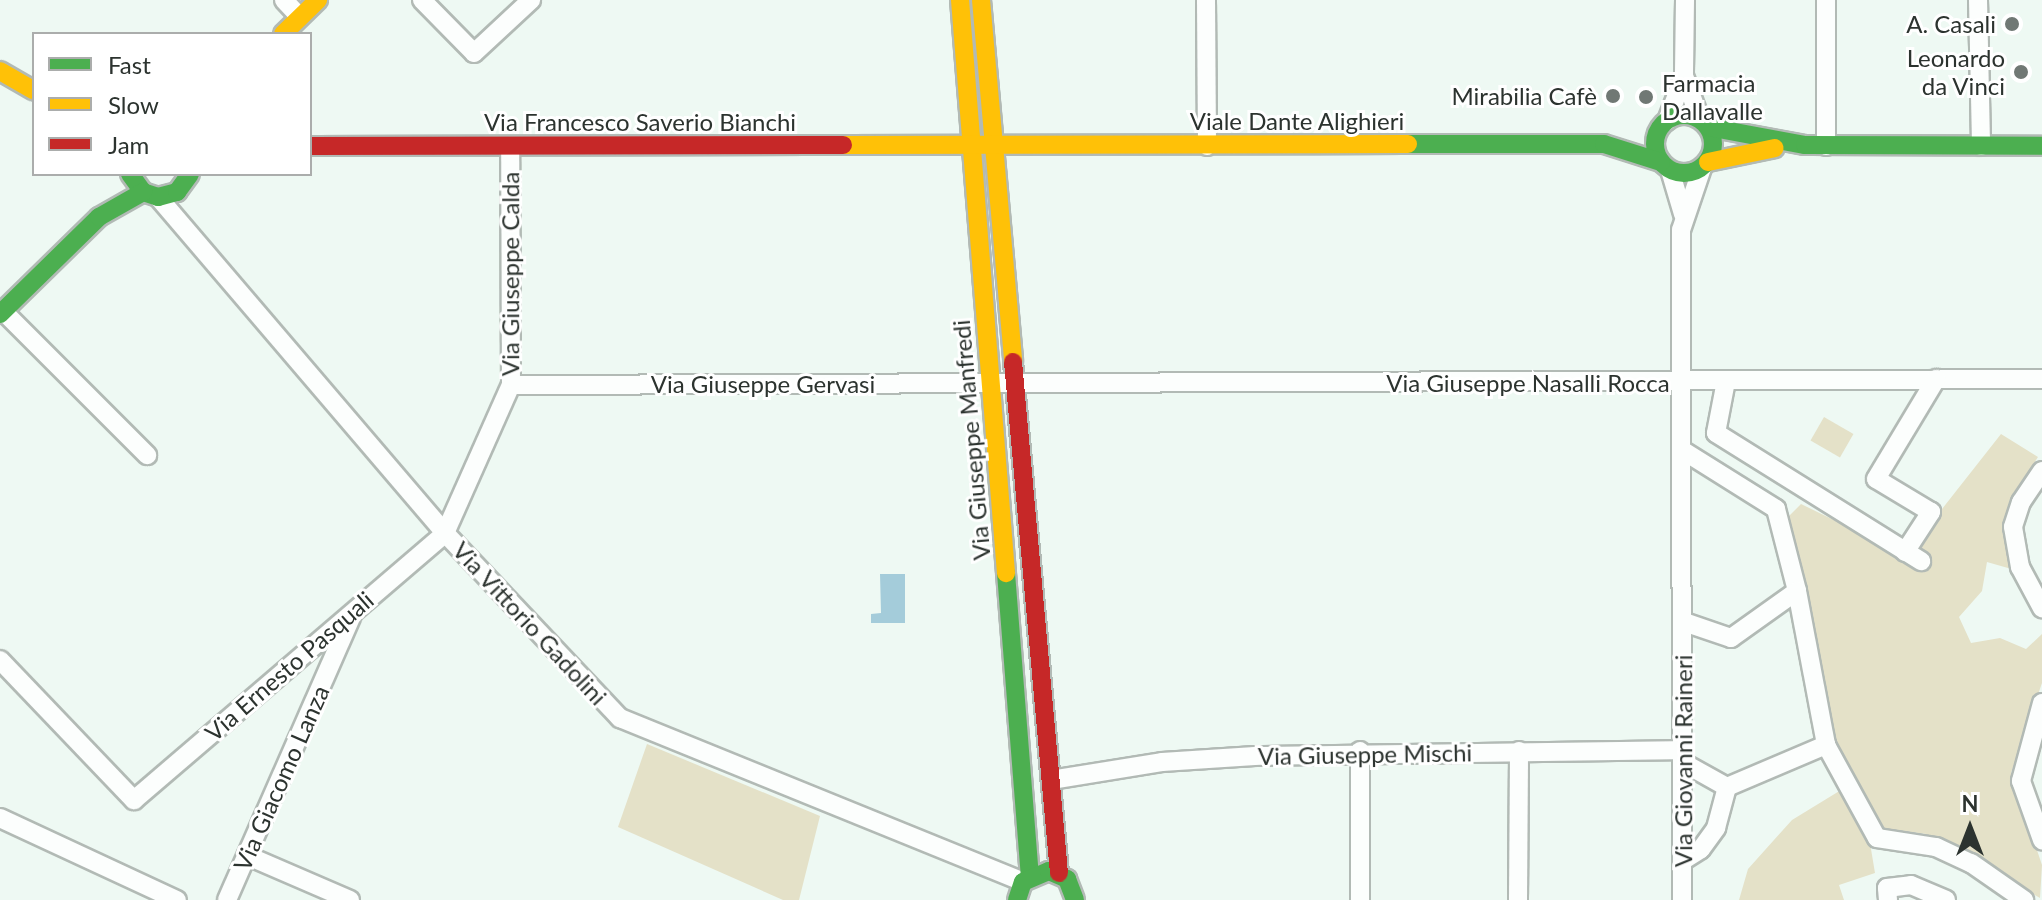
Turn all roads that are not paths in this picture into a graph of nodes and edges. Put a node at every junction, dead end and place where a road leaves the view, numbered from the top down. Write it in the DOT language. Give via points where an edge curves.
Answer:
graph roads {
  1 [pos="284,0"];
  2 [pos="318,0"];
  3 [pos="422,0"];
  4 [pos="531,0"];
  5 [pos="960,0"];
  6 [pos="981,0"];
  7 [pos="1206,0"];
  8 [pos="1685,0"];
  9 [pos="1826,0"];
  10 [pos="1978,0"];
  11 [pos="300,17"];
  12 [pos="285,32"];
  13 [pos="0,71"];
  14 [pos="1684,76"];
  15 [pos="0,89"];
  16 [pos="32,90"];
  17 [pos="32,107"];
  18 [pos="1704,123"];
  19 [pos="1664,124"];
  20 [pos="970,144"];
  21 [pos="991,144"];
  22 [pos="1604,144"];
  23 [pos="1805,145"];
  24 [pos="312,146"];
  25 [pos="510,146"];
  26 [pos="1207,146"];
  27 [pos="1826,146"];
  28 [pos="1981,146"];
  29 [pos="2042,146"];
  30 [pos="1705,165"];
  31 [pos="1665,166"];
  32 [pos="127,176"];
  33 [pos="130,176"];
  34 [pos="190,176"];
  35 [pos="150,195"];
  36 [pos="1683,214"];
  37 [pos="99,217"];
  38 [pos="2,313"];
  39 [pos="1936,379"];
  40 [pos="2042,379"];
  41 [pos="1015,380"];
  42 [pos="1726,381"];
  43 [pos="991,382"];
  44 [pos="1682,383"];
  45 [pos="511,385"];
  46 [pos="1682,450"];
  47 [pos="147,455"];
  48 [pos="2042,471"];
  49 [pos="1795,484"];
  50 [pos="1776,509"];
  51 [pos="445,533"];
  52 [pos="1797,591"];
  53 [pos="2042,608"];
  54 [pos="354,611"];
  55 [pos="1684,622"];
  56 [pos="0,660"];
  57 [pos="2042,703"];
  58 [pos="1826,745"];
  59 [pos="1360,751"];
  60 [pos="1519,751"];
  61 [pos="1682,756"];
  62 [pos="1051,780"];
  63 [pos="1727,787"];
  64 [pos="0,818"];
  65 [pos="2042,840"];
  66 [pos="248,856"];
  67 [pos="1682,861"];
  68 [pos="1059,873"];
  69 [pos="1026,878"];
  70 [pos="1079,899"];
  71 [pos="177,900"];
  72 [pos="227,900"];
  73 [pos="350,900"];
  74 [pos="1017,900"];
  75 [pos="1360,900"];
  76 [pos="1518,900"];
  77 [pos="1682,900"];
  78 [pos="1888,900"];
  79 [pos="1946,900"];
  80 [pos="2024,900"];
  1 -- 11 [label="street"];
  2 -- 11 [label="main road"];
  3 -- 4 [label="street" via="474,53"];
  5 -- 20 [label="main road, Via Giuseppe Manfredi"];
  6 -- 21 [label="main road, Via Giuseppe Manfredi"];
  7 -- 26 [label="street"];
  8 -- 14 [label="street"];
  9 -- 27 [label="street"];
  10 -- 28 [label="street"];
  11 -- 12 [label="main road"];
  13 -- 16 [label="main road"];
  14 -- 18 [label="street"];
  14 -- 19 [label="street"];
  15 -- 17 [label="main road"];
  18 -- 19 [label="main road" via="1683,115"];
  18 -- 23 [label="main road"];
  18 -- 30 [label="main road" via="1714,141"];
  19 -- 22 [label="main road, Viale Dante Alighieri"];
  19 -- 31 [label="main road" via="1655,148"];
  20 -- 21 [label="main road, Viale Dante Alighieri"];
  20 -- 25 [label="main road, Via Francesco Saverio Bianchi"];
  20 -- 43 [label="main road, Via Giuseppe Manfredi"];
  21 -- 26 [label="main road, Viale Dante Alighieri"];
  21 -- 41 [label="main road, Via Giuseppe Manfredi"];
  22 -- 26 [label="main road, Viale Dante Alighieri"];
  22 -- 31 [label="main road, Viale Dante Alighieri"];
  23 -- 27 [label="main road"];
  23 -- 30 [label="main road"];
  24 -- 25 [label="main road, Via Francesco Saverio Bianchi"];
  25 -- 45 [label="street, Via Giuseppe Calda"];
  27 -- 28 [label="main road"];
  28 -- 29 [label="main road"];
  30 -- 31 [label="main road" via="1686,174"];
  30 -- 36 [label="street"];
  31 -- 36 [label="street"];
  32 -- 37 [label="main road"];
  33 -- 35 [label="main road"];
  34 -- 35 [label="main road" via="177,192"];
  35 -- 37 [label="main road"];
  35 -- 51 [label="street, Via Vittorio Gadolini"];
  36 -- 44 [label="street, Via Giovanni Raineri"];
  37 -- 38 [label="main road"];
  38 -- 47 [label="street"];
  39 -- 40 [label="street, Via Giuseppe Nasalli Rocca"];
  39 -- 42 [label="street, Via Giuseppe Nasalli Rocca"];
  39 -- 49 [label="street" via="1876,479 1931,512 1913,556"];
  41 -- 43 [label="street, Via Giuseppe Gervasi"];
  41 -- 44 [label="street, Via Giuseppe Nasalli Rocca"];
  41 -- 62 [label="main road, Via Giuseppe Manfredi"];
  42 -- 44 [label="street, Via Giuseppe Nasalli Rocca"];
  42 -- 49 [label="street" via="1716,433"];
  43 -- 45 [label="street, Via Giuseppe Gervasi"];
  43 -- 69 [label="main road, Via Giuseppe Manfredi"];
  44 -- 46 [label="street, Via Giovanni Raineri"];
  45 -- 51 [label="street, Via Giuseppe Calda"];
  46 -- 50 [label="street"];
  46 -- 55 [label="street, Via Giovanni Raineri"];
  48 -- 53 [label="street" via="2021,502 2013,527 2020,567"];
  49 -- 50 [label="street"];
  50 -- 52 [label="street"];
  51 -- 54 [label="street, Via Ernesto Pasquali"];
  51 -- 69 [label="street, Via Vittorio Gadolini" via="620,718"];
  52 -- 55 [label="street, Via Giovanni Raineri" via="1731,638"];
  52 -- 58 [label="street"];
  54 -- 56 [label="street, Via Ernesto Pasquali" via="134,800"];
  54 -- 66 [label="street, Via Giacomo Lanza"];
  55 -- 61 [label="street, Via Giovanni Raineri"];
  57 -- 65 [label="street" via="2021,781"];
  58 -- 63 [label="street"];
  58 -- 80 [label="street" via="1877,838 1936,847 1971,863"];
  59 -- 60 [label="street, Via Giuseppe Mischi"];
  59 -- 62 [label="street, Via Giuseppe Mischi" via="1162,762"];
  59 -- 75 [label="street"];
  60 -- 61 [label="street, Via Giuseppe Mischi"];
  60 -- 76 [label="street"];
  61 -- 63 [label="street"];
  61 -- 67 [label="street, Via Giovanni Raineri"];
  62 -- 68 [label="main road, Via Giuseppe Manfredi"];
  63 -- 67 [label="street" via="1716,828 1701,849"];
  64 -- 71 [label="street"];
  66 -- 72 [label="street, Via Giacomo Lanza"];
  66 -- 73 [label="street"];
  67 -- 77 [label="street, Via Giovanni Raineri"];
  68 -- 69 [label="main road"];
  68 -- 70 [label="main road"];
  69 -- 74 [label="main road"];
  78 -- 79 [label="street" via="1887,888 1911,885"];
}
